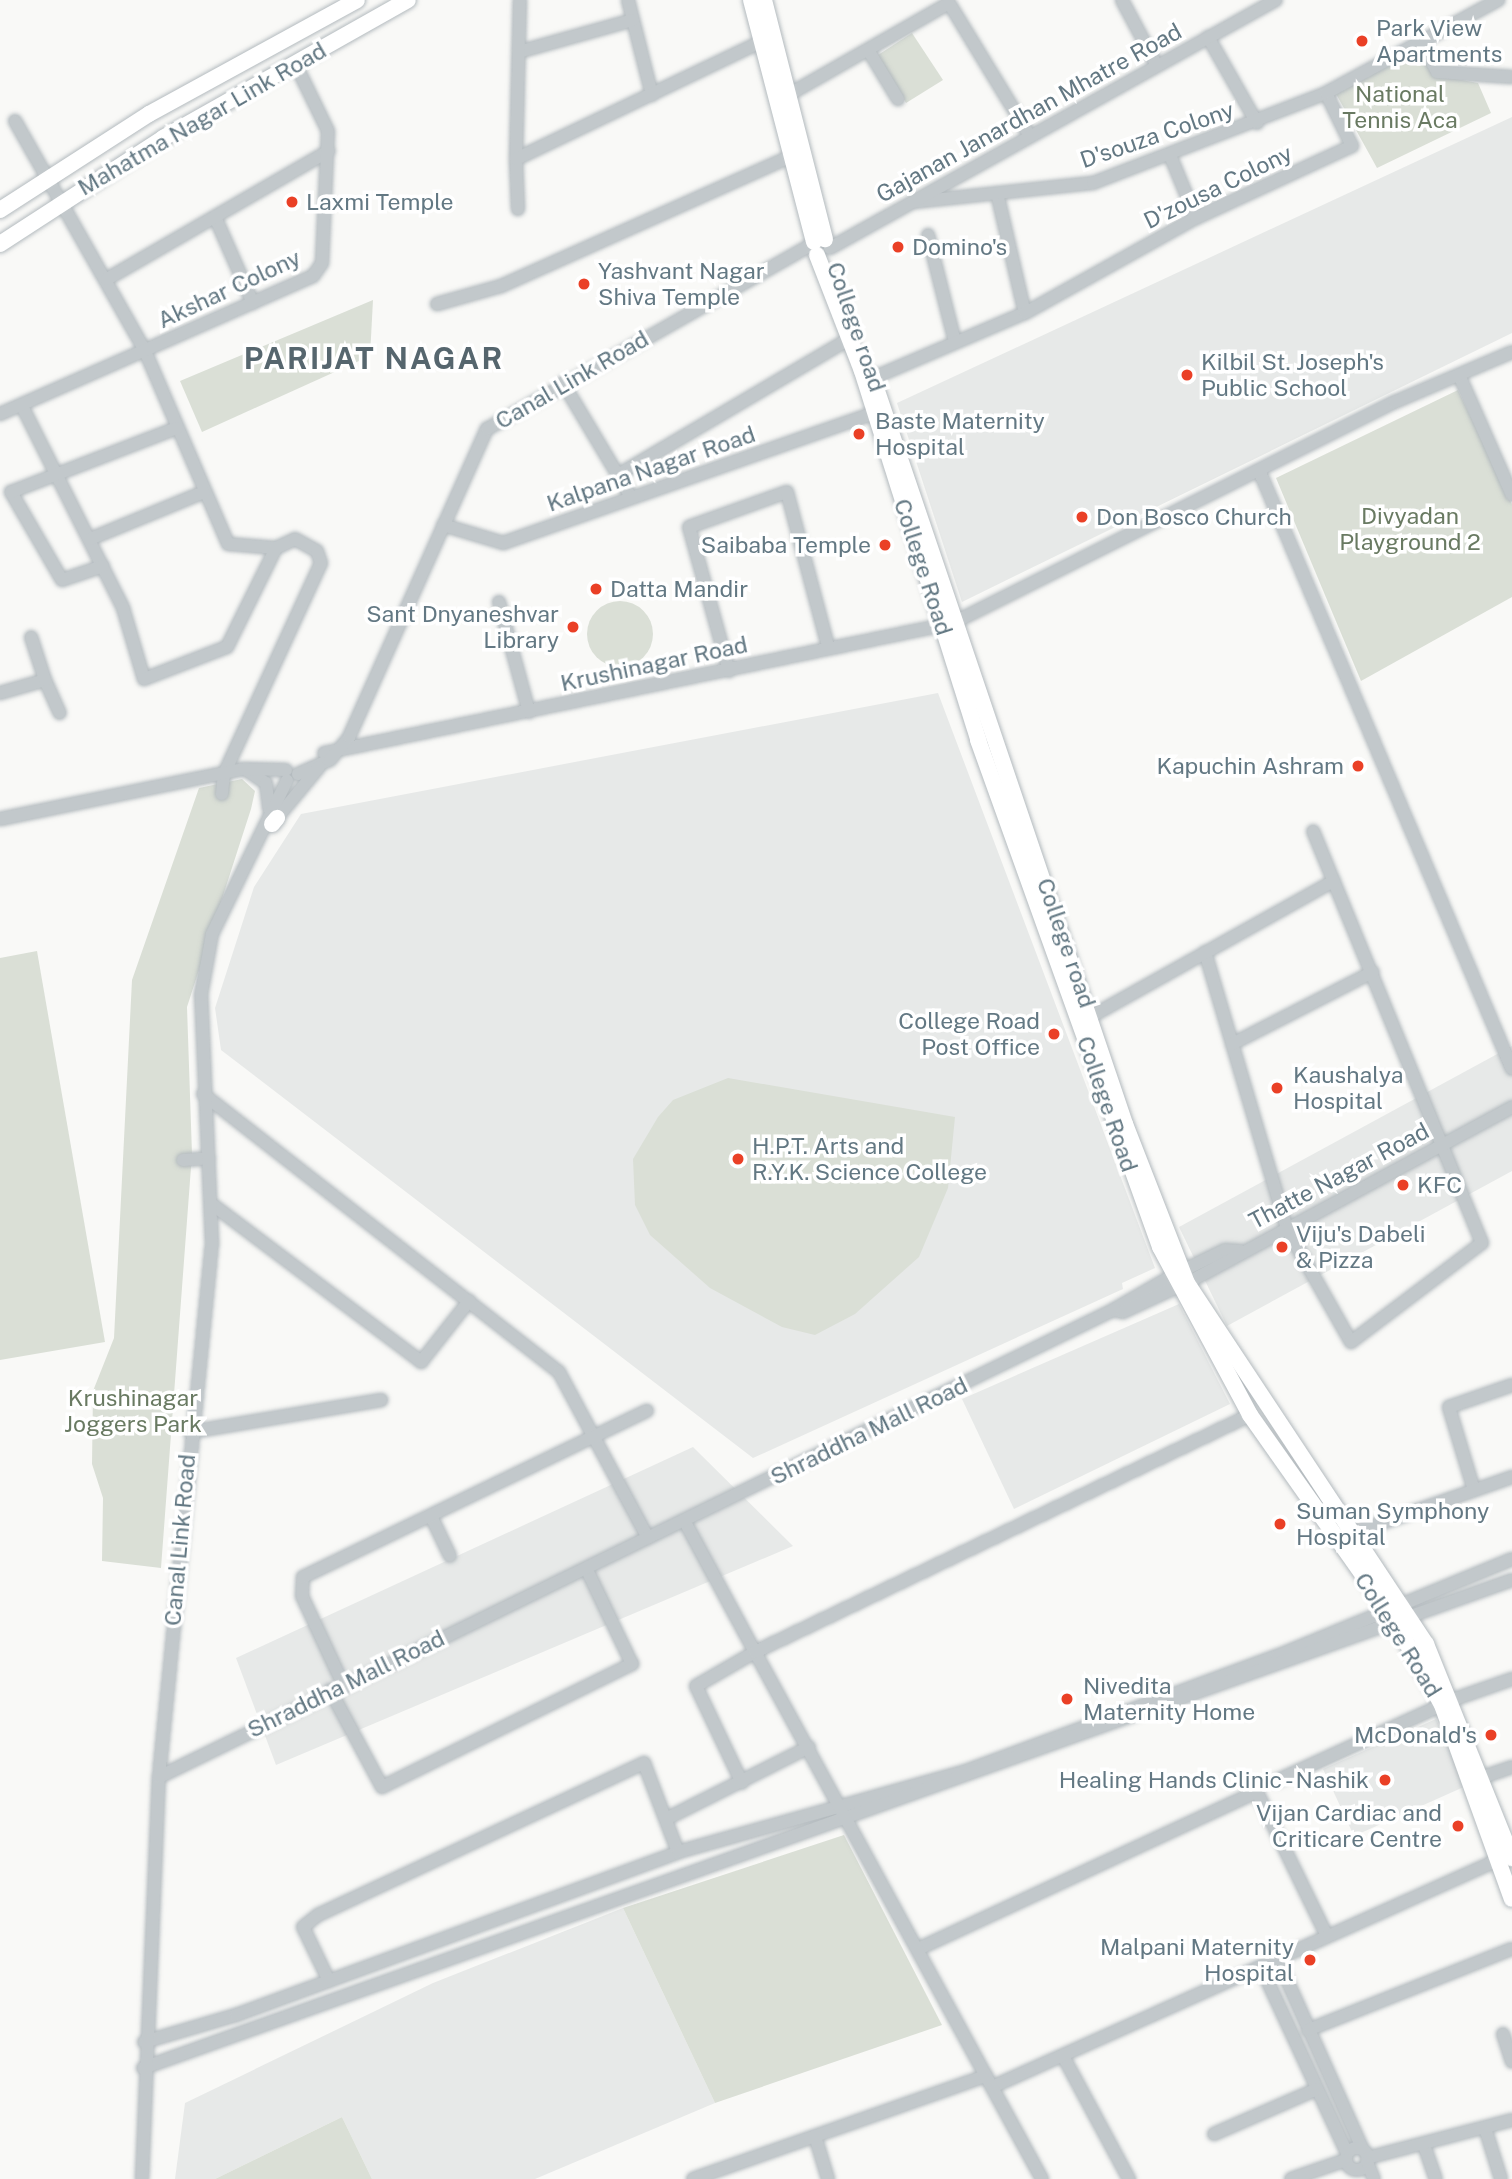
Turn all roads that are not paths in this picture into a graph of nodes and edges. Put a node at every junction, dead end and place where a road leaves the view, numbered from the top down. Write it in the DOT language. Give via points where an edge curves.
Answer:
graph roads {
  1 [pos="357,0"];
  2 [pos="408,0"];
  3 [pos="520,0"];
  4 [pos="628,0"];
  5 [pos="751,0"];
  6 [pos="764,0"];
  7 [pos="1122,0"];
  8 [pos="1276,0"];
  9 [pos="1498,0"];
  10 [pos="633,20"];
  11 [pos="1208,37"];
  12 [pos="762,41"];
  13 [pos="1420,41"];
  14 [pos="522,51"];
  15 [pos="870,53"];
  16 [pos="1156,64"];
  17 [pos="296,65"];
  18 [pos="1512,78"];
  19 [pos="1326,93"];
  20 [pos="652,95"];
  21 [pos="788,95"];
  22 [pos="898,99"];
  23 [pos="15,121"];
  24 [pos="1257,123"];
  25 [pos="1030,136"];
  26 [pos="329,151"];
  27 [pos="1170,155"];
  28 [pos="790,157"];
  29 [pos="516,159"];
  30 [pos="50,176"];
  31 [pos="997,193"];
  32 [pos="64,200"];
  33 [pos="913,202"];
  34 [pos="518,209"];
  35 [pos="0,211"];
  36 [pos="215,217"];
  37 [pos="1196,218"];
  38 [pos="928,235"];
  39 [pos="0,244"];
  40 [pos="821,246"];
  41 [pos="107,279"];
  42 [pos="253,303"];
  43 [pos="437,304"];
  44 [pos="1025,313"];
  45 [pos="851,338"];
  46 [pos="954,342"];
  47 [pos="145,351"];
  48 [pos="1512,352"];
  49 [pos="1459,375"];
  50 [pos="873,378"];
  51 [pos="563,383"];
  52 [pos="22,406"];
  53 [pos="0,414"];
  54 [pos="872,414"];
  55 [pos="177,428"];
  56 [pos="55,470"];
  57 [pos="1259,470"];
  58 [pos="618,475"];
  59 [pos="204,492"];
  60 [pos="1512,495"];
  61 [pos="631,497"];
  62 [pos="443,525"];
  63 [pos="90,539"];
  64 [pos="276,548"];
  65 [pos="103,566"];
  66 [pos="499,602"];
  67 [pos="948,624"];
  68 [pos="31,637"];
  69 [pos="828,646"];
  70 [pos="729,671"];
  71 [pos="45,680"];
  72 [pos="0,693"];
  73 [pos="360,708"];
  74 [pos="530,712"];
  75 [pos="60,713"];
  76 [pos="363,744"];
  77 [pos="341,748"];
  78 [pos="325,759"];
  79 [pos="250,771"];
  80 [pos="224,774"];
  81 [pos="291,775"];
  82 [pos="222,793"];
  83 [pos="272,818"];
  84 [pos="0,819"];
  85 [pos="1313,831"];
  86 [pos="1334,881"];
  87 [pos="1205,952"];
  88 [pos="1373,972"];
  89 [pos="1092,1016"];
  90 [pos="1232,1044"];
  91 [pos="1512,1069"];
  92 [pos="203,1094"];
  93 [pos="1512,1107"];
  94 [pos="1445,1144"];
  95 [pos="209,1158"];
  96 [pos="183,1160"];
  97 [pos="213,1205"];
  98 [pos="1287,1229"];
  99 [pos="1180,1279"];
  100 [pos="469,1301"];
  101 [pos="1512,1385"];
  102 [pos="381,1400"];
  103 [pos="647,1411"];
  104 [pos="1250,1415"];
  105 [pos="190,1432"];
  106 [pos="594,1437"];
  107 [pos="1282,1449"];
  108 [pos="1512,1477"];
  109 [pos="1474,1490"];
  110 [pos="432,1516"];
  111 [pos="685,1522"];
  112 [pos="1353,1533"];
  113 [pos="648,1538"];
  114 [pos="450,1556"];
  115 [pos="1512,1559"];
  116 [pos="586,1568"];
  117 [pos="1512,1580"];
  118 [pos="1399,1614"];
  119 [pos="755,1653"];
  120 [pos="1512,1679"];
  121 [pos="344,1684"];
  122 [pos="330,1690"];
  123 [pos="1447,1703"];
  124 [pos="809,1747"];
  125 [pos="1512,1767"];
  126 [pos="159,1776"];
  127 [pos="1483,1777"];
  128 [pos="1276,1781"];
  129 [pos="741,1783"];
  130 [pos="843,1806"];
  131 [pos="666,1819"];
  132 [pos="849,1820"];
  133 [pos="1507,1851"];
  134 [pos="678,1852"];
  135 [pos="1512,1899"];
  136 [pos="1327,1936"];
  137 [pos="918,1949"];
  138 [pos="1512,1949"];
  139 [pos="1278,1960"];
  140 [pos="1261,1967"];
  141 [pos="329,1981"];
  142 [pos="1308,2030"];
  143 [pos="1503,2034"];
  144 [pos="144,2042"];
  145 [pos="1062,2056"];
  146 [pos="1512,2062"];
  147 [pos="143,2068"];
  148 [pos="989,2081"];
  149 [pos="1317,2089"];
  150 [pos="1512,2120"];
  151 [pos="1485,2127"];
  152 [pos="1213,2134"];
  153 [pos="816,2136"];
  154 [pos="1424,2146"];
  155 [pos="1358,2162"];
  156 [pos="140,2164"];
  157 [pos="135,2179"];
  158 [pos="142,2179"];
  159 [pos="694,2179"];
  160 [pos="828,2179"];
  161 [pos="1042,2179"];
  162 [pos="1129,2179"];
  163 [pos="1291,2179"];
  164 [pos="1374,2179"];
  165 [pos="1436,2179"];
  166 [pos="1501,2179"];
  1 -- 30 [label="main road, Mahatma Nagar Link Road" via="149,114"];
  2 -- 17 [label="main road, Mahatma Nagar Link Road"];
  3 -- 14 [label="street"];
  4 -- 10 [label="street"];
  5 -- 12 [label="main road, College Road"];
  6 -- 21 [label="main road, College road"];
  7 -- 16 [label="street"];
  8 -- 11 [label="street, Gajanan Janardhan Mhatre Road"];
  9 -- 13 [label="street"];
  10 -- 14 [label="street"];
  10 -- 20 [label="street"];
  11 -- 16 [label="street, Gajanan Janardhan Mhatre Road"];
  11 -- 24 [label="street"];
  12 -- 20 [label="street"];
  12 -- 28 [label="main road, College Road"];
  13 -- 18 [label="street" via="1437,72"];
  13 -- 19 [label="street"];
  14 -- 29 [label="street"];
  15 -- 21 [label="street"];
  15 -- 22 [label="street"];
  15 -- 25 [label="street" via="949,3"];
  16 -- 25 [label="street, Gajanan Janardhan Mhatre Road"];
  17 -- 26 [label="street, Akshar Colony" via="328,131"];
  17 -- 32 [label="main road, Mahatma Nagar Link Road"];
  19 -- 24 [label="street, D'souza Colony"];
  19 -- 37 [label="street, D'zousa Colony" via="1352,146"];
  20 -- 29 [label="street"];
  21 -- 40 [label="main road, College road"];
  23 -- 30 [label="street"];
  24 -- 27 [label="street, D'souza Colony"];
  25 -- 33 [label="street, Gajanan Janardhan Mhatre Road"];
  26 -- 36 [label="street"];
  26 -- 42 [label="street, Akshar Colony" via="322,263 313,276"];
  27 -- 31 [label="street, D'souza Colony" via="1093,183"];
  27 -- 37 [label="street"];
  28 -- 40 [label="main road, College Road"];
  28 -- 43 [label="street" via="586,251"];
  29 -- 34 [label="street"];
  30 -- 32 [label="street"];
  30 -- 35 [label="main road, Mahatma Nagar Link Road"];
  31 -- 33 [label="street, D'souza Colony"];
  31 -- 44 [label="street"];
  32 -- 39 [label="main road, Mahatma Nagar Link Road"];
  32 -- 41 [label="street"];
  33 -- 40 [label="street, Gajanan Janardhan Mhatre Road"];
  36 -- 41 [label="street"];
  36 -- 42 [label="street"];
  37 -- 44 [label="street, D'zousa Colony"];
  38 -- 46 [label="street"];
  40 -- 45 [label="main road, College Road"];
  40 -- 50 [label="main road, College road"];
  40 -- 51 [label="street, Canal Link Road" via="779,263"];
  41 -- 47 [label="street"];
  42 -- 47 [label="street, Akshar Colony"];
  44 -- 46 [label="street, D'zousa Colony"];
  45 -- 54 [label="main road, College Road"];
  45 -- 58 [label="street"];
  46 -- 50 [label="street, D'zousa Colony"];
  47 -- 52 [label="street, Akshar Colony"];
  47 -- 55 [label="street"];
  48 -- 49 [label="street, Krushinagar Road"];
  49 -- 57 [label="street, Krushinagar Road"];
  49 -- 60 [label="street"];
  50 -- 67 [label="main road, College road"];
  51 -- 58 [label="street"];
  51 -- 62 [label="street, Canal Link Road" via="487,429"];
  52 -- 53 [label="street, Akshar Colony"];
  52 -- 56 [label="street"];
  54 -- 61 [label="street, Kalpana Nagar Road"];
  54 -- 67 [label="main road, College Road"];
  55 -- 56 [label="street"];
  55 -- 59 [label="street"];
  56 -- 63 [label="street"];
  56 -- 65 [label="street" via="11,492 62,580"];
  57 -- 67 [label="street, Krushinagar Road"];
  57 -- 91 [label="street"];
  58 -- 61 [label="street"];
  59 -- 63 [label="street"];
  59 -- 64 [label="street" via="228,544"];
  61 -- 62 [label="street, Kalpana Nagar Road" via="503,543"];
  62 -- 73 [label="street, Canal Link Road"];
  63 -- 65 [label="street"];
  64 -- 65 [label="street" via="227,647 144,679"];
  64 -- 80 [label="street" via="295,539 317,551 321,563"];
  66 -- 74 [label="street"];
  67 -- 69 [label="street, Krushinagar Road"];
  67 -- 89 [label="main road, College road"];
  67 -- 99 [label="main road, College Road" via="1128,1168"];
  68 -- 71 [label="street"];
  69 -- 70 [label="street, Krushinagar Road"];
  69 -- 70 [label="street" via="787,492 689,527"];
  70 -- 74 [label="street, Krushinagar Road"];
  71 -- 72 [label="street"];
  71 -- 75 [label="street"];
  73 -- 77 [label="street, Canal Link Road"];
  73 -- 78 [label="street, Canal Link Road"];
  74 -- 76 [label="street, Krushinagar Road"];
  76 -- 77 [label="street"];
  76 -- 78 [label="street"];
  77 -- 78 [label="street, Canal Link Road"];
  78 -- 81 [label="street, Canal Link Road"];
  78 -- 83 [label="street, Canal Link Road"];
  79 -- 80 [label="street"];
  79 -- 81 [label="street"];
  79 -- 83 [label="street" via="269,790"];
  80 -- 82 [label="street"];
  80 -- 84 [label="street"];
  81 -- 83 [label="street"];
  83 -- 92 [label="street, Canal Link Road" via="226,900 205,964"];
  85 -- 86 [label="street"];
  86 -- 87 [label="street"];
  86 -- 88 [label="street"];
  87 -- 89 [label="street"];
  87 -- 90 [label="street"];
  88 -- 90 [label="street"];
  88 -- 94 [label="street"];
  89 -- 99 [label="main road, College road"];
  90 -- 98 [label="street"];
  92 -- 95 [label="street, Canal Link Road"];
  92 -- 100 [label="street"];
  93 -- 94 [label="street, Thatte Nagar Road"];
  94 -- 98 [label="street, Thatte Nagar Road"];
  94 -- 98 [label="street" via="1482,1243 1351,1342"];
  95 -- 96 [label="street"];
  95 -- 97 [label="street, Canal Link Road"];
  97 -- 100 [label="street" via="421,1362"];
  97 -- 105 [label="street, Canal Link Road"];
  98 -- 99 [label="street, Thatte Nagar Road" via="1240,1251 1226,1250"];
  99 -- 104 [label="main road, College Road"];
  99 -- 107 [label="main road, College road"];
  99 -- 111 [label="street, Shraddha Mall Road" via="1123,1312 1113,1310"];
  100 -- 106 [label="street" via="559,1372"];
  101 -- 109 [label="street" via="1449,1407"];
  102 -- 105 [label="street"];
  103 -- 106 [label="street"];
  104 -- 107 [label="main road, College Road"];
  104 -- 119 [label="street"];
  105 -- 126 [label="street, Canal Link Road"];
  106 -- 110 [label="street"];
  106 -- 113 [label="street"];
  107 -- 112 [label="main road, College road"];
  107 -- 118 [label="main road, College Road"];
  108 -- 109 [label="street"];
  109 -- 112 [label="street"];
  110 -- 114 [label="street"];
  110 -- 121 [label="street" via="303,1577 302,1596"];
  111 -- 113 [label="street, Shraddha Mall Road"];
  111 -- 119 [label="street"];
  112 -- 118 [label="main road, College road"];
  113 -- 116 [label="street, Shraddha Mall Road"];
  115 -- 118 [label="street"];
  116 -- 121 [label="street, Shraddha Mall Road"];
  116 -- 122 [label="street" via="632,1664 382,1787"];
  117 -- 118 [label="street"];
  118 -- 123 [label="main road, College road"];
  118 -- 130 [label="street" via="963,1772"];
  118 -- 132 [label="street"];
  119 -- 124 [label="street"];
  119 -- 129 [label="street" via="696,1686"];
  120 -- 123 [label="street"];
  121 -- 122 [label="street, Shraddha Mall Road"];
  122 -- 126 [label="street, Shraddha Mall Road"];
  123 -- 127 [label="main road, College road"];
  123 -- 128 [label="street"];
  123 -- 133 [label="main road, College Road"];
  124 -- 129 [label="street"];
  124 -- 130 [label="street"];
  125 -- 127 [label="street"];
  126 -- 144 [label="street, Canal Link Road"];
  127 -- 133 [label="main road, College road"];
  129 -- 131 [label="street"];
  130 -- 132 [label="street"];
  130 -- 134 [label="street"];
  131 -- 134 [label="street"];
  131 -- 141 [label="street" via="645,1763 318,1915 303,1927"];
  132 -- 137 [label="street"];
  132 -- 147 [label="street" via="652,1882"];
  133 -- 135 [label="main road, College Road"];
  133 -- 136 [label="street"];
  134 -- 141 [label="street"];
  136 -- 137 [label="street" via="1257,1792"];
  136 -- 139 [label="street"];
  137 -- 148 [label="street"];
  138 -- 142 [label="street"];
  139 -- 140 [label="street"];
  139 -- 142 [label="street"];
  140 -- 145 [label="street"];
  140 -- 149 [label="street"];
  141 -- 144 [label="street"];
  142 -- 155 [label="street"];
  143 -- 146 [label="street"];
  144 -- 147 [label="street, Canal Link Road"];
  145 -- 148 [label="street"];
  145 -- 162 [label="street"];
  147 -- 156 [label="street, Canal Link Road"];
  148 -- 153 [label="street"];
  148 -- 161 [label="street"];
  149 -- 152 [label="street"];
  149 -- 155 [label="street"];
  150 -- 151 [label="street"];
  151 -- 154 [label="street"];
  151 -- 166 [label="street"];
  153 -- 159 [label="street"];
  153 -- 160 [label="street"];
  154 -- 155 [label="street"];
  154 -- 165 [label="street"];
  155 -- 163 [label="street"];
  155 -- 164 [label="street"];
  156 -- 157 [label="street, Canal Link Road"];
  156 -- 158 [label="street, Canal Link Road"];
}
